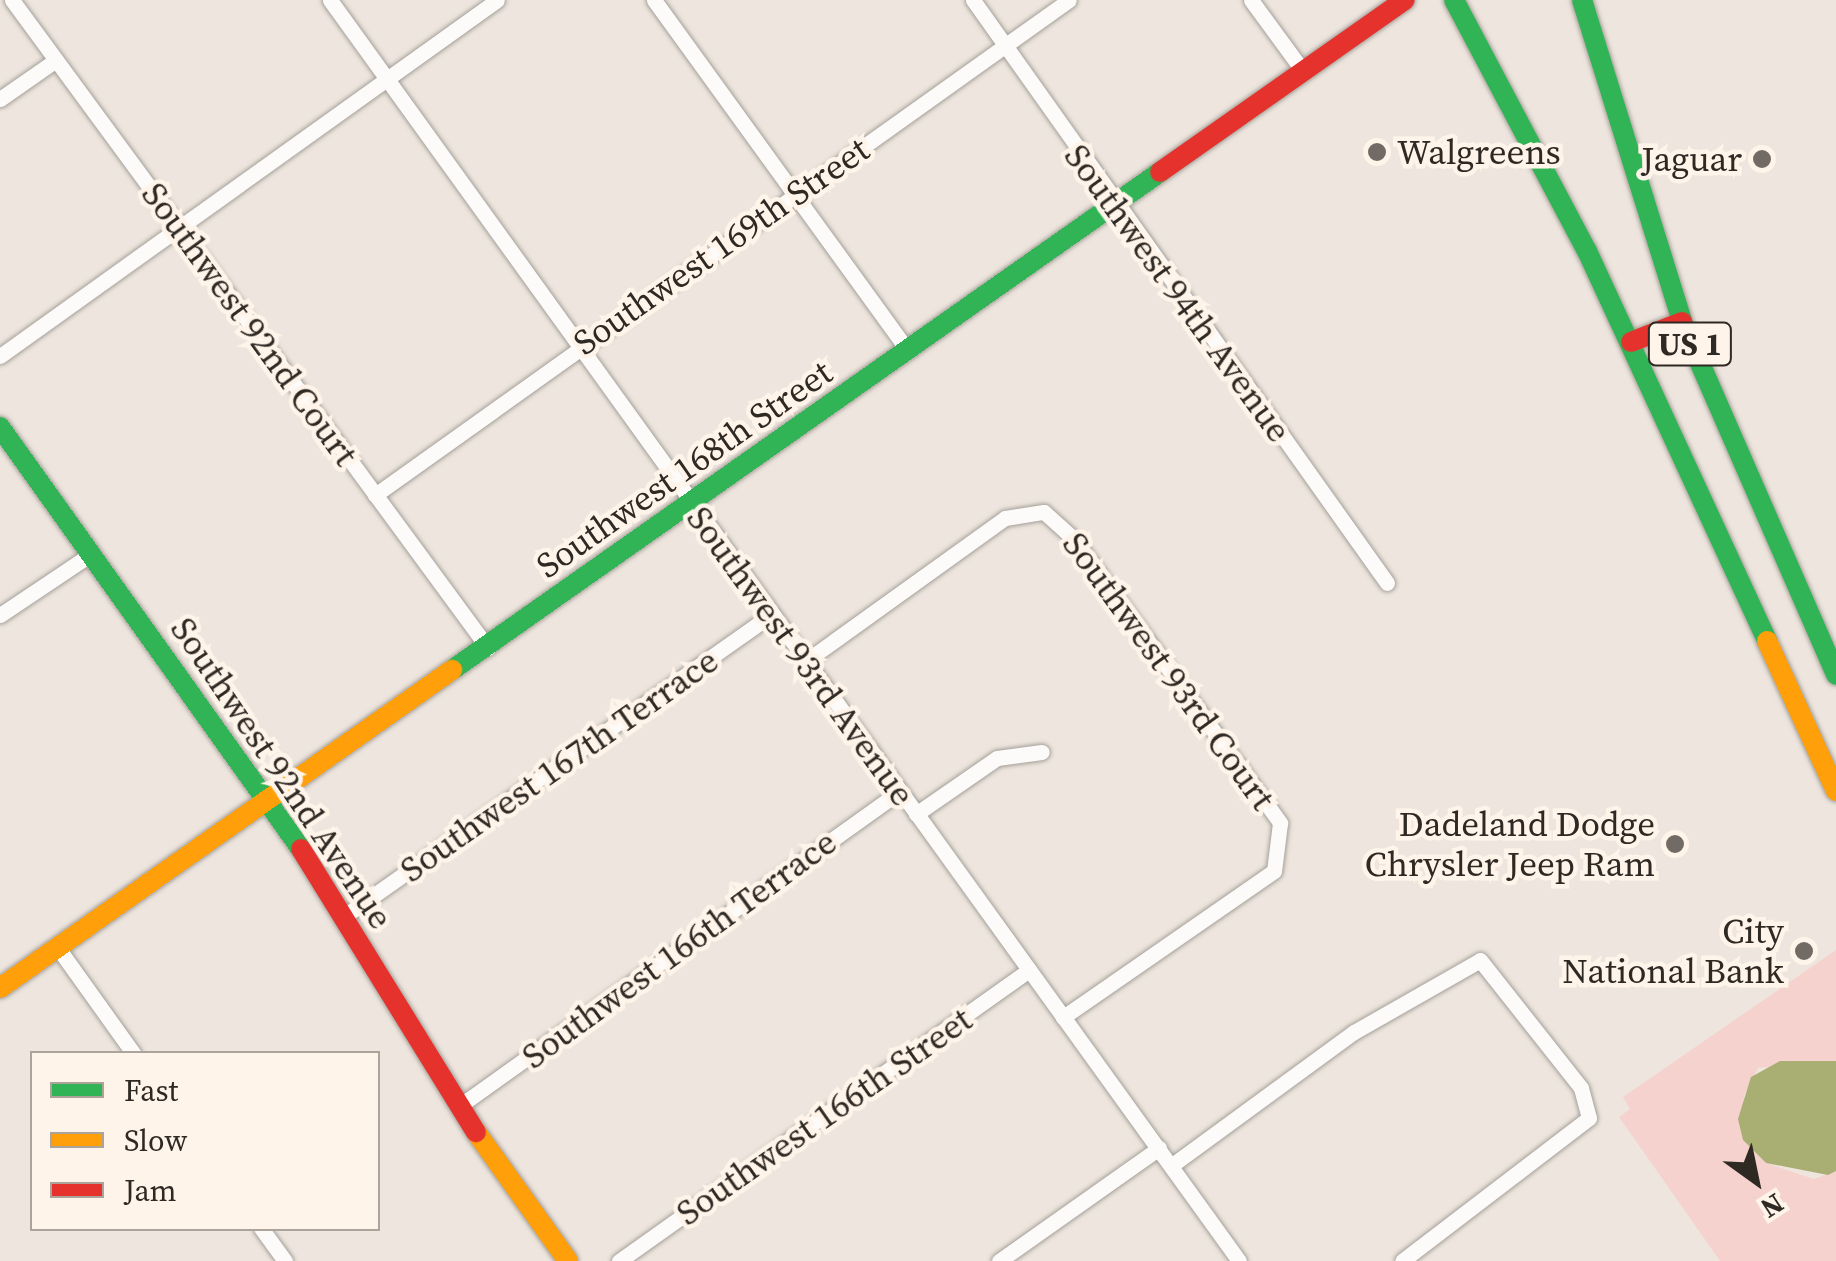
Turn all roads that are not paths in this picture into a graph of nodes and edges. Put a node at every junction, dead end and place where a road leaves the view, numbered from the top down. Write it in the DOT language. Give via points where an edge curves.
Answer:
graph roads {
  1 [pos="12,0"];
  2 [pos="330,0"];
  3 [pos="497,0"];
  4 [pos="654,0"];
  5 [pos="972,0"];
  6 [pos="1069,0"];
  7 [pos="1251,0"];
  8 [pos="1404,0"];
  9 [pos="1454,0"];
  10 [pos="1582,0"];
  11 [pos="1004,48"];
  12 [pos="56,60"];
  13 [pos="1303,71"];
  14 [pos="385,78"];
  15 [pos="0,99"];
  16 [pos="794,192"];
  17 [pos="1113,203"];
  18 [pos="178,226"];
  19 [pos="1682,322"];
  20 [pos="1631,342"];
  21 [pos="578,346"];
  22 [pos="907,350"];
  23 [pos="0,356"];
  24 [pos="0,427"];
  25 [pos="375,495"];
  26 [pos="692,504"];
  27 [pos="91,554"];
  28 [pos="1388,583"];
  29 [pos="772,614"];
  30 [pos="0,616"];
  31 [pos="1758,618"];
  32 [pos="1820,640"];
  33 [pos="488,648"];
  34 [pos="806,661"];
  35 [pos="1836,675"];
  36 [pos="1836,724"];
  37 [pos="1807,725"];
  38 [pos="1042,752"];
  39 [pos="1836,791"];
  40 [pos="899,792"];
  41 [pos="270,801"];
  42 [pos="916,814"];
  43 [pos="346,915"];
  44 [pos="58,948"];
  45 [pos="1029,970"];
  46 [pos="0,988"];
  47 [pos="1063,1017"];
  48 [pos="132,1051"];
  49 [pos="458,1107"];
  50 [pos="1159,1148"];
  51 [pos="1172,1165"];
  52 [pos="263,1231"];
  53 [pos="284,1261"];
  54 [pos="568,1261"];
  55 [pos="619,1261"];
  56 [pos="998,1261"];
  57 [pos="1240,1261"];
  58 [pos="1402,1261"];
  1 -- 12 [label="street, Southwest 92nd Court"];
  2 -- 14 [label="street, Southwest 93rd Avenue"];
  3 -- 14 [label="street"];
  4 -- 16 [label="street"];
  5 -- 11 [label="street, Southwest 94th Avenue"];
  6 -- 11 [label="street, Southwest 169th Street"];
  7 -- 13 [label="street"];
  8 -- 13 [label="main road, Southwest 168th Street"];
  9 -- 20 [label="main road, US 1"];
  10 -- 19 [label="main road, US 1"];
  11 -- 16 [label="street, Southwest 169th Street"];
  11 -- 17 [label="street, Southwest 94th Avenue"];
  12 -- 15 [label="street"];
  12 -- 18 [label="street, Southwest 92nd Court"];
  13 -- 17 [label="main road, Southwest 168th Street"];
  14 -- 18 [label="street"];
  14 -- 21 [label="street, Southwest 93rd Avenue"];
  16 -- 21 [label="street, Southwest 169th Street"];
  16 -- 22 [label="street"];
  17 -- 22 [label="main road, Southwest 168th Street"];
  17 -- 28 [label="street, Southwest 94th Avenue"];
  18 -- 23 [label="street"];
  18 -- 25 [label="street, Southwest 92nd Court"];
  19 -- 20 [label="main road"];
  19 -- 32 [label="main road, US 1"];
  20 -- 31 [label="main road, US 1"];
  21 -- 25 [label="street, Southwest 169th Street"];
  21 -- 26 [label="street, Southwest 93rd Avenue"];
  22 -- 26 [label="main road, Southwest 168th Street"];
  24 -- 27 [label="main road, Southwest 92nd Avenue"];
  25 -- 33 [label="street, Southwest 92nd Court"];
  26 -- 29 [label="street, Southwest 93rd Avenue"];
  26 -- 33 [label="main road, Southwest 168th Street"];
  27 -- 30 [label="street"];
  27 -- 41 [label="main road, Southwest 92nd Avenue"];
  29 -- 34 [label="street, Southwest 93rd Avenue"];
  29 -- 43 [label="street, Southwest 167th Terrace"];
  31 -- 32 [label="main road"];
  31 -- 37 [label="main road, US 1"];
  32 -- 35 [label="main road, US 1"];
  33 -- 41 [label="main road, Southwest 168th Street"];
  34 -- 40 [label="street, Southwest 93rd Avenue"];
  34 -- 47 [label="street, Southwest 93rd Court" via="1028,509 1052,516 1280,823 1283,852 1269,875"];
  36 -- 37 [label="main road"];
  37 -- 39 [label="main road, US 1"];
  38 -- 42 [label="street" via="997,758"];
  40 -- 42 [label="street, Southwest 93rd Avenue"];
  40 -- 49 [label="street, Southwest 166th Terrace"];
  41 -- 43 [label="main road, Southwest 92nd Avenue"];
  41 -- 44 [label="main road, Southwest 168th Street"];
  42 -- 45 [label="street, Southwest 93rd Avenue"];
  43 -- 49 [label="main road, Southwest 92nd Avenue"];
  44 -- 46 [label="main road, Southwest 168th Street"];
  44 -- 48 [label="street"];
  45 -- 47 [label="street, Southwest 93rd Avenue"];
  45 -- 55 [label="street, Southwest 166th Street"];
  47 -- 50 [label="street, Southwest 93rd Avenue"];
  49 -- 54 [label="main road, Southwest 92nd Avenue"];
  50 -- 51 [label="street, Southwest 93rd Avenue"];
  50 -- 56 [label="street"];
  51 -- 57 [label="street, Southwest 93rd Avenue"];
  51 -- 58 [label="street" via="1354,1032 1474,960 1494,970 1582,1088 1589,1118"];
  52 -- 53 [label="street"];
}
